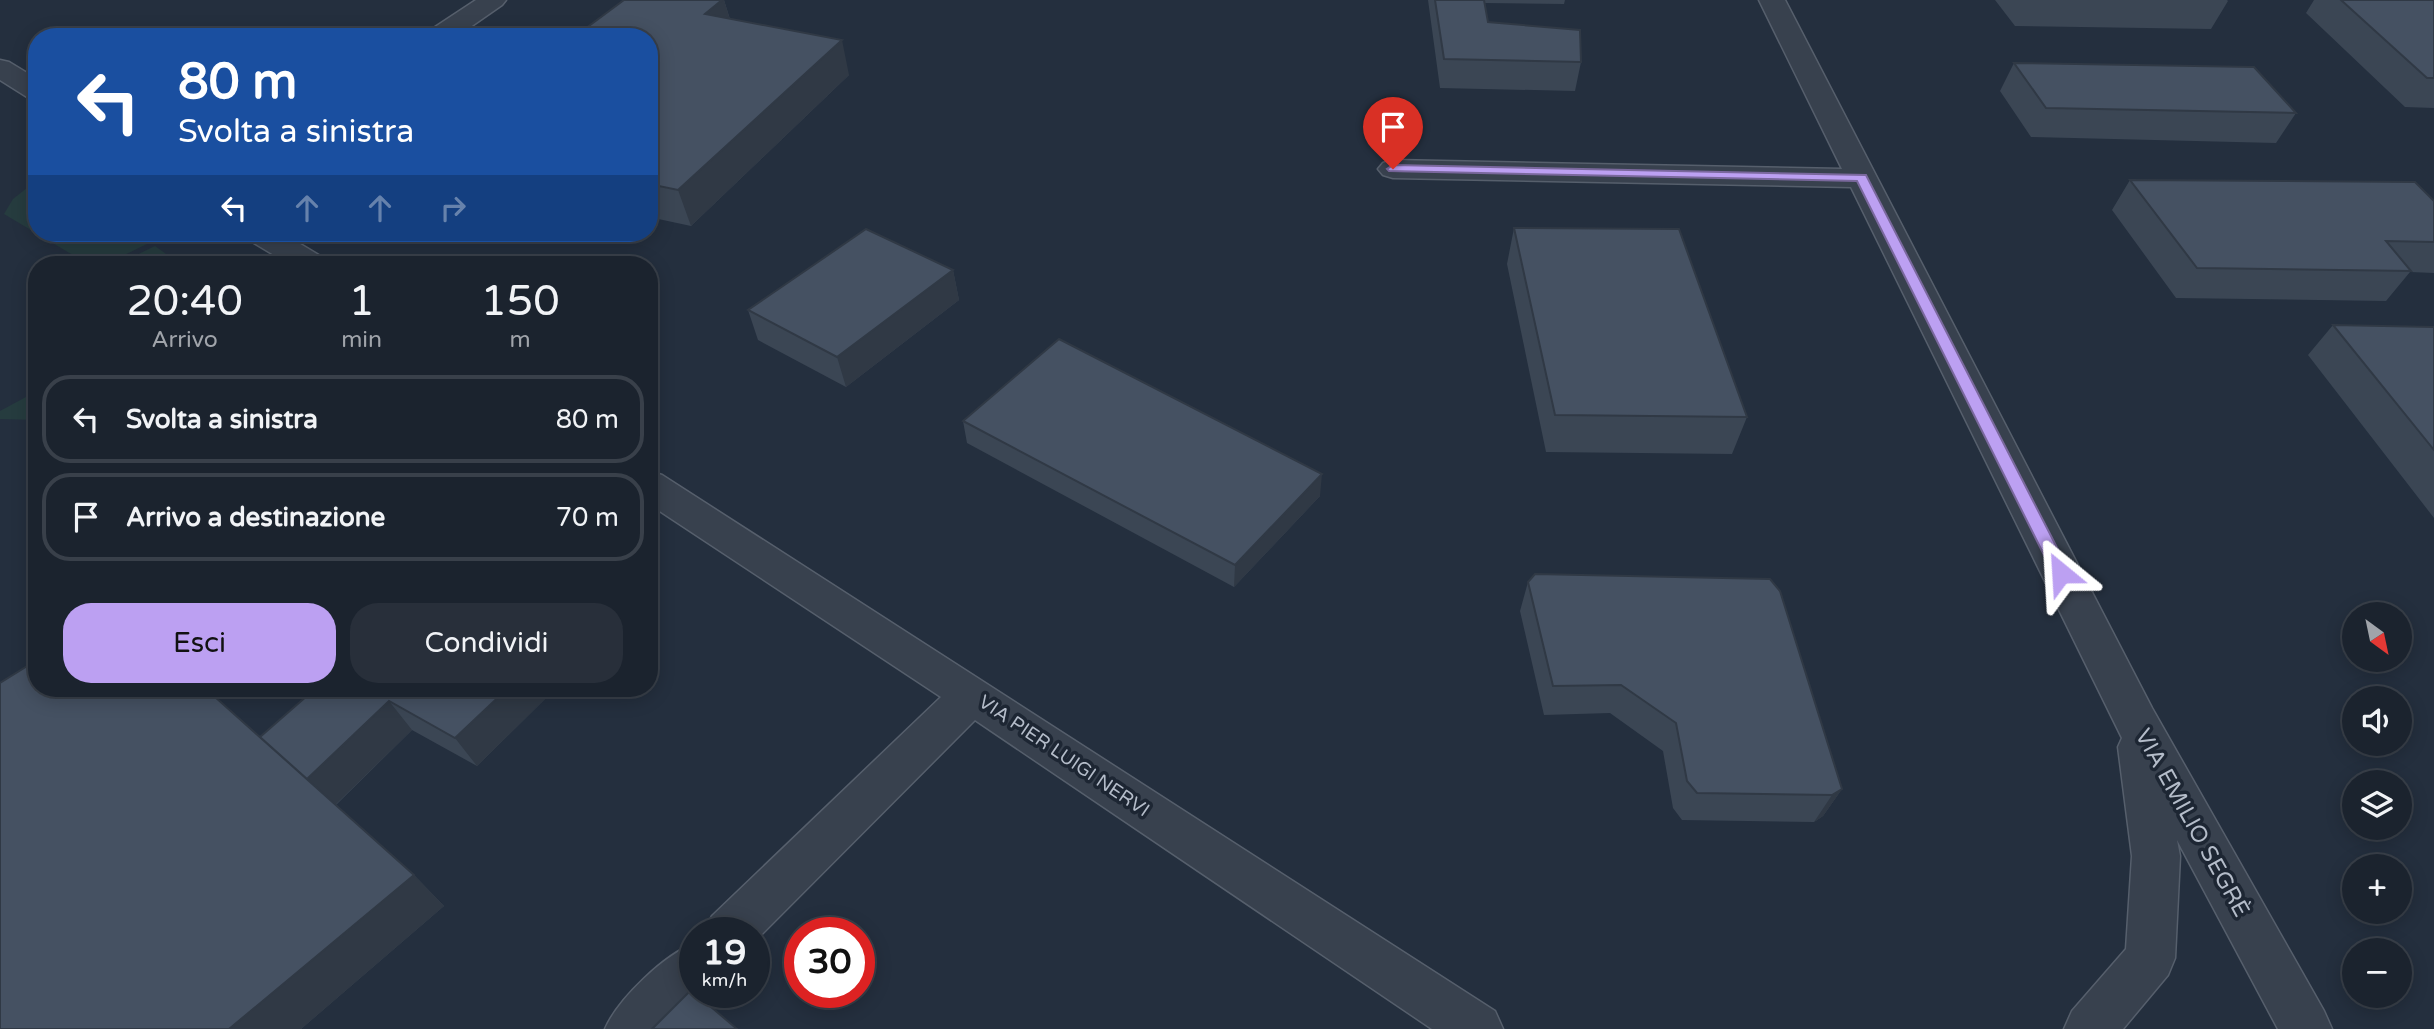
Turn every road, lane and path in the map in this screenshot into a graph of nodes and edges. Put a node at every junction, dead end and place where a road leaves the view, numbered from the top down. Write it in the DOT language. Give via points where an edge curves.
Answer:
graph roads {
  1 [pos="493,0"];
  2 [pos="1772,0"];
  3 [pos="451,28"];
  4 [pos="0,68"];
  5 [pos="28,85"];
  6 [pos="1393,169"];
  7 [pos="1861,178"];
  8 [pos="281,242"];
  9 [pos="297,249"];
  10 [pos="658,491"];
  11 [pos="972,695"];
  12 [pos="2136,721"];
  13 [pos="745,917"];
  14 [pos="679,982"];
  15 [pos="631,1029"];
  16 [pos="1477,1029"];
  17 [pos="2090,1029"];
  18 [pos="2306,1029"];
  1 -- 3 [label="street"];
  2 -- 7 [label="street"];
  4 -- 5 [label="street"];
  6 -- 7 [label="street"];
  7 -- 12 [label="street"];
  8 -- 9 [label="street"];
  10 -- 11 [label="street, VIA PIER LUIGI NERVI"];
  11 -- 13 [label="street"];
  11 -- 16 [label="street, VIA PIER LUIGI NERVI"];
  12 -- 17 [label="street, VIA EMILIO SEGRÈ" via="2156,856 2150,958"];
  12 -- 18 [label="street, VIA EMILIO SEGRÈ"];
  14 -- 15 [label="street"];
}
